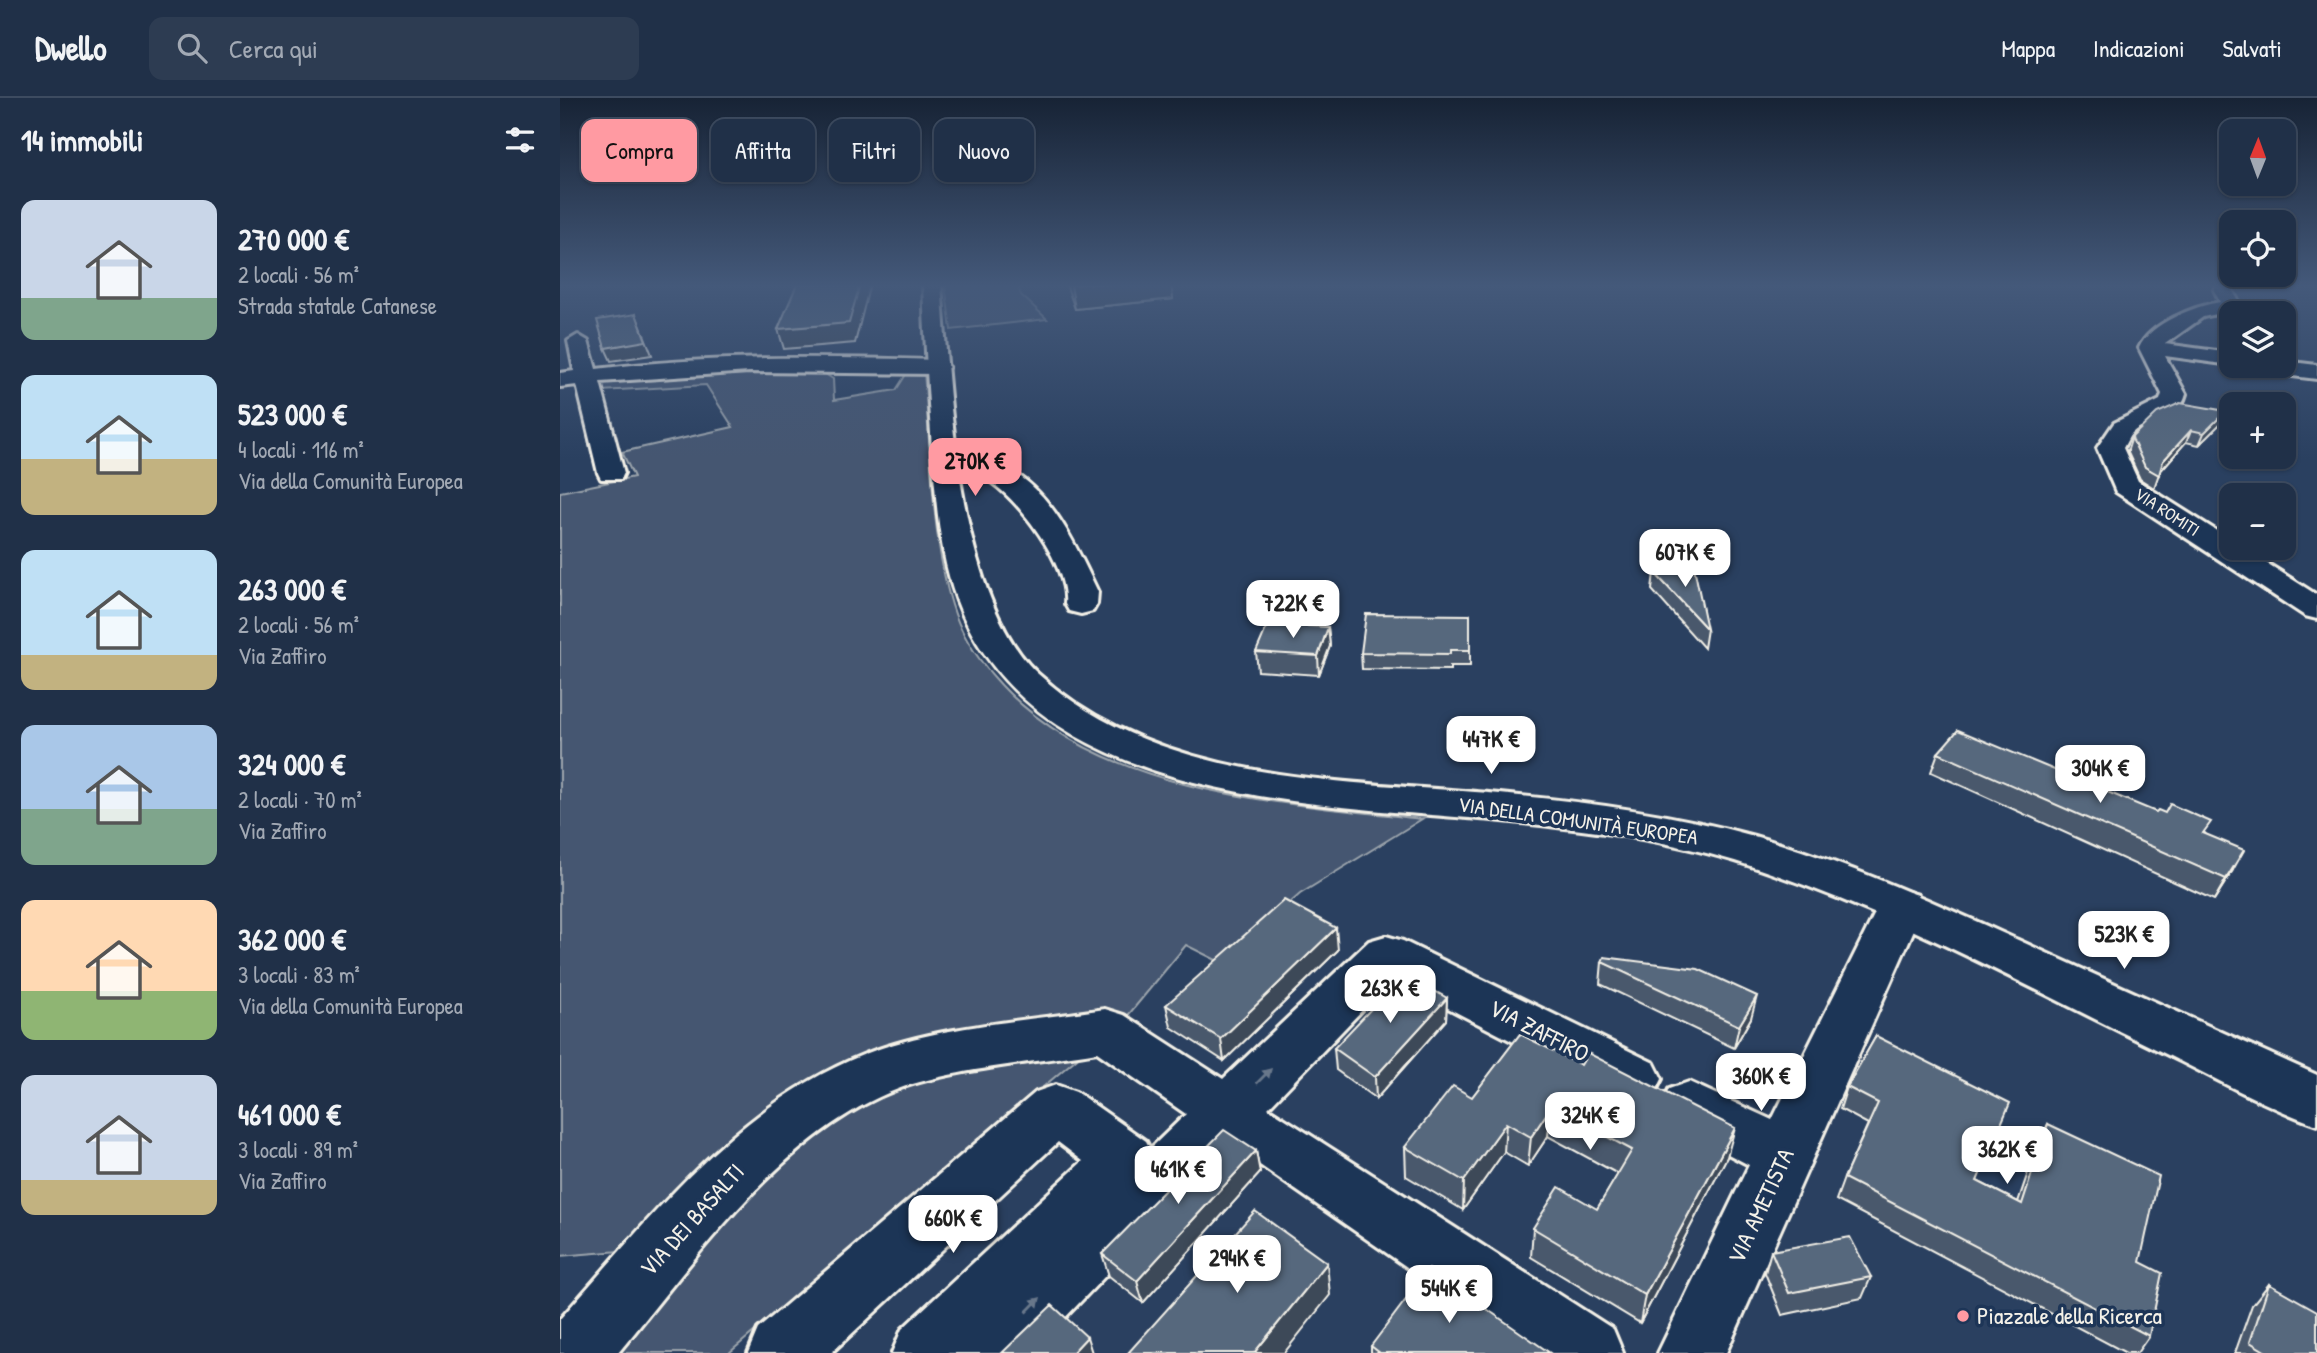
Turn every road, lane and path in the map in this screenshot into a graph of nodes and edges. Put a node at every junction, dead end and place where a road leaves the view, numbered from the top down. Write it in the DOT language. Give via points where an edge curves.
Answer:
graph roads {
  1 [pos="578,343"];
  2 [pos="936,343"];
  3 [pos="2153,343"];
  4 [pos="2150,348"];
  5 [pos="2219,357"];
  6 [pos="938,367"];
  7 [pos="2296,369"];
  8 [pos="2317,372"];
  9 [pos="585,377"];
  10 [pos="560,380"];
  11 [pos="947,465"];
  12 [pos="611,473"];
  13 [pos="1081,604"];
  14 [pos="2317,609"];
  15 [pos="1901,907"];
  16 [pos="2317,1101"];
  17 [pos="1228,1111"];
  18 [pos="1785,1154"];
  19 [pos="575,1353"];
  20 [pos="782,1353"];
  21 [pos="926,1353"];
  22 [pos="984,1353"];
  23 [pos="1589,1353"];
  24 [pos="1692,1353"];
  1 -- 9 [label="street"];
  2 -- 6 [label="street, VIA DELLA COMUNITÀ EUROPEA"];
  3 -- 4 [label="street"];
  4 -- 5 [label="street"];
  4 -- 14 [label="street, VIA ROMITI" via="2174,394 2173,401 2168,408 2123,429 2110,448 2126,486"];
  6 -- 9 [label="street" via="756,364"];
  6 -- 11 [label="street, VIA DELLA COMUNITÀ EUROPEA"];
  7 -- 8 [label="street"];
  9 -- 10 [label="street"];
  9 -- 12 [label="street"];
  11 -- 13 [label="street" via="991,470 1026,499 1050,524 1082,592"];
  11 -- 15 [label="street, VIA DELLA COMUNITÀ EUROPEA" via="954,531 984,628 1025,681 1093,729 1133,749 1184,766 1319,791 1649,826 1779,858"];
  15 -- 16 [label="street, VIA DELLA COMUNITÀ EUROPEA"];
  15 -- 18 [label="street, VIA AMETISTA"];
  17 -- 18 [label="street, VIA ZAFFIRO, one-way" via="1386,954"];
  17 -- 19 [label="street, VIA DEI BASALTI" via="1105,1030 936,1057 883,1071 809,1110 728,1175"];
  22 -- 17 [label="street, VIA ZAFFIRO, one-way"];
  17 -- 23 [label="street"];
  18 -- 24 [label="street, VIA AMETISTA"];
  20 -- 21 [label="street" via="1056,1109 1125,1159"];
}
